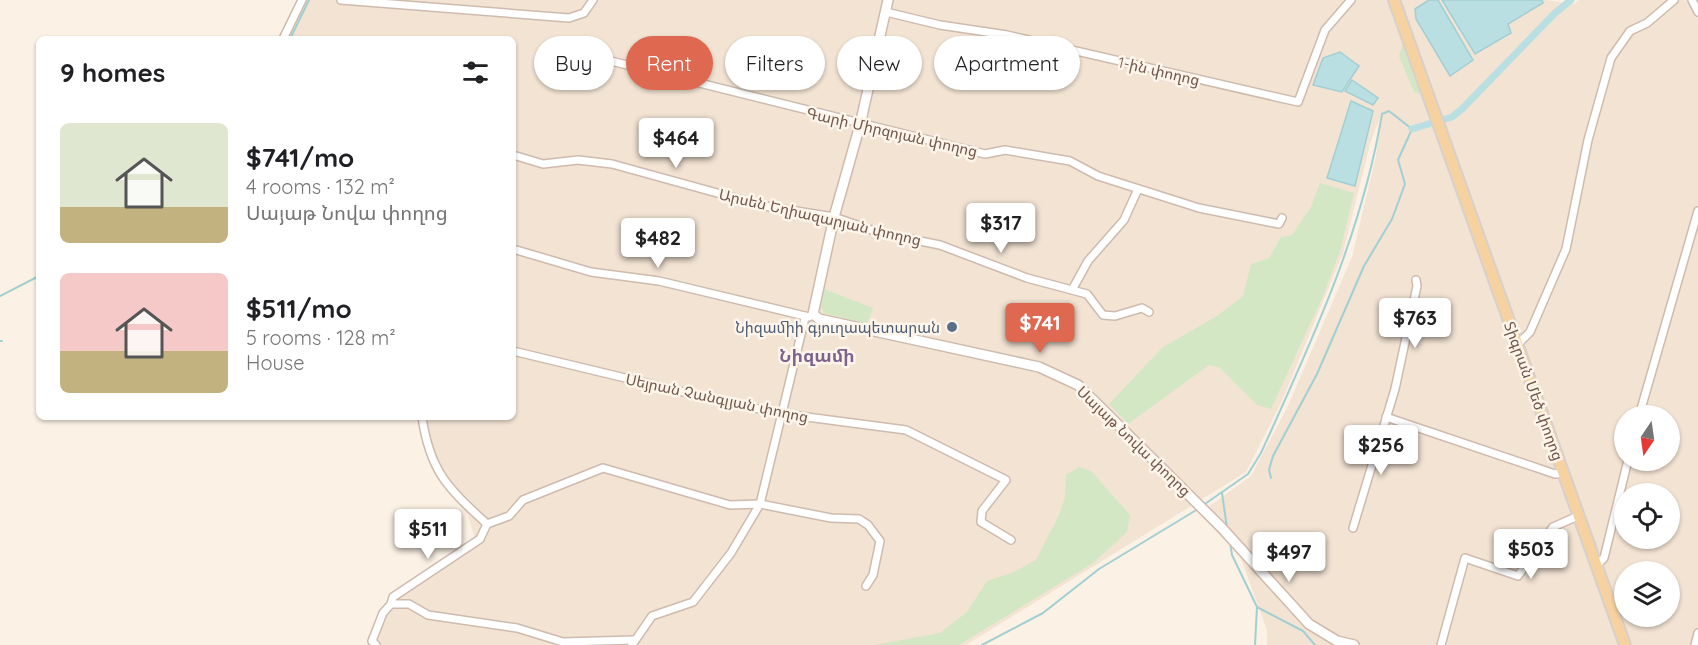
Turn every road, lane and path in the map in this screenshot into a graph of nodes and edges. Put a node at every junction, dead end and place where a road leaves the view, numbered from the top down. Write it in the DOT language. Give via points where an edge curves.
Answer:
graph roads {
  1 [pos="302,0"];
  2 [pos="341,0"];
  3 [pos="593,0"];
  4 [pos="887,0"];
  5 [pos="1351,0"];
  6 [pos="1394,0"];
  7 [pos="1674,0"];
  8 [pos="1692,0"];
  9 [pos="885,12"];
  10 [pos="1698,12"];
  11 [pos="284,36"];
  12 [pos="614,62"];
  13 [pos="860,125"];
  14 [pos="516,156"];
  15 [pos="1138,189"];
  16 [pos="1698,211"];
  17 [pos="834,217"];
  18 [pos="1282,218"];
  19 [pos="516,250"];
  20 [pos="1416,280"];
  21 [pos="1071,290"];
  22 [pos="1149,312"];
  23 [pos="809,316"];
  24 [pos="1517,345"];
  25 [pos="516,352"];
  26 [pos="1642,405"];
  27 [pos="784,414"];
  28 [pos="1386,417"];
  29 [pos="422,420"];
  30 [pos="1625,471"];
  31 [pos="1563,473"];
  32 [pos="760,504"];
  33 [pos="1578,516"];
  34 [pos="487,524"];
  35 [pos="1353,528"];
  36 [pos="1011,540"];
  37 [pos="1596,566"];
  38 [pos="866,586"];
  39 [pos="391,604"];
  40 [pos="1698,633"];
  41 [pos="633,642"];
  42 [pos="1336,643"];
  43 [pos="376,645"];
  44 [pos="1354,645"];
  45 [pos="1440,645"];
  46 [pos="1625,645"];
  47 [pos="1695,645"];
  1 -- 11 [label="street"];
  2 -- 3 [label="street" via="569,18 584,13"];
  4 -- 9 [label="main road"];
  5 -- 9 [label="street, 1-ին փողոց" via="1325,30 1298,102 1007,35"];
  6 -- 24 [label="main road, Տիգրան Մեծ փողոց"];
  7 -- 24 [label="street" via="1647,23 1630,31 1611,58 1588,140 1566,249 1530,332"];
  8 -- 10 [label="street"];
  9 -- 13 [label="main road"];
  12 -- 13 [label="street, Գարի Միրզոյան փողոց"];
  13 -- 15 [label="street, Գարի Միրզոյան փողոց" via="985,154 1005,150 1070,161 1098,176"];
  13 -- 17 [label="main road"];
  14 -- 17 [label="street, Արսեն Եղիազարյան փողոց" via="543,164 578,160 612,164 764,206"];
  15 -- 18 [label="street, Գարի Միրզոյան փողոց" via="1257,221 1279,224"];
  15 -- 21 [label="street" via="1124,220 1088,261"];
  16 -- 26 [label="street"];
  17 -- 21 [label="street, Արսեն Եղիազարյան փողոց" via="880,233 940,245"];
  17 -- 23 [label="main road"];
  19 -- 23 [label="street, Սայաթ Նովա փողոց" via="591,272 659,281"];
  20 -- 28 [label="street" via="1418,286"];
  21 -- 22 [label="street, Արսեն Եղիազարյան փողոց" via="1087,294 1104,315 1142,308"];
  23 -- 27 [label="street"];
  23 -- 42 [label="main road, Սայաթ Նովա փողոց" via="1039,368 1078,385 1207,512 1309,624"];
  24 -- 31 [label="main road, Տիգրան Մեծ փողոց"];
  25 -- 27 [label="street, Սեյրան Չանգլյան փողոց"];
  27 -- 32 [label="street"];
  27 -- 36 [label="street, Սեյրան Չանգլյան փողոց" via="906,430 1006,480 982,511 981,522"];
  28 -- 31 [label="street" via="1555,474"];
  28 -- 35 [label="street"];
  29 -- 34 [label="street" via="435,468 455,494"];
  30 -- 37 [label="street" via="1604,558"];
  31 -- 33 [label="main road, Տիգրան Մեծ փողոց"];
  32 -- 34 [label="street" via="730,505 603,468 523,500 509,516"];
  32 -- 38 [label="street" via="831,518 859,519 868,525 880,541 873,575"];
  32 -- 41 [label="street" via="731,553 693,602 652,616"];
  33 -- 37 [label="main road, Տիգրան Մեծ փողոց"];
  33 -- 45 [label="street" via="1553,527 1518,576 1465,558"];
  34 -- 39 [label="street" via="480,539 393,597"];
  37 -- 46 [label="main road, Տիգրան Մեծ փողոց"];
  39 -- 41 [label="street" via="409,604 428,615 517,628 563,642"];
  39 -- 43 [label="street" via="374,633 372,641"];
  40 -- 47 [label="street"];
  42 -- 44 [label="main road, Սայաթ Նովա փողոց"];
}
